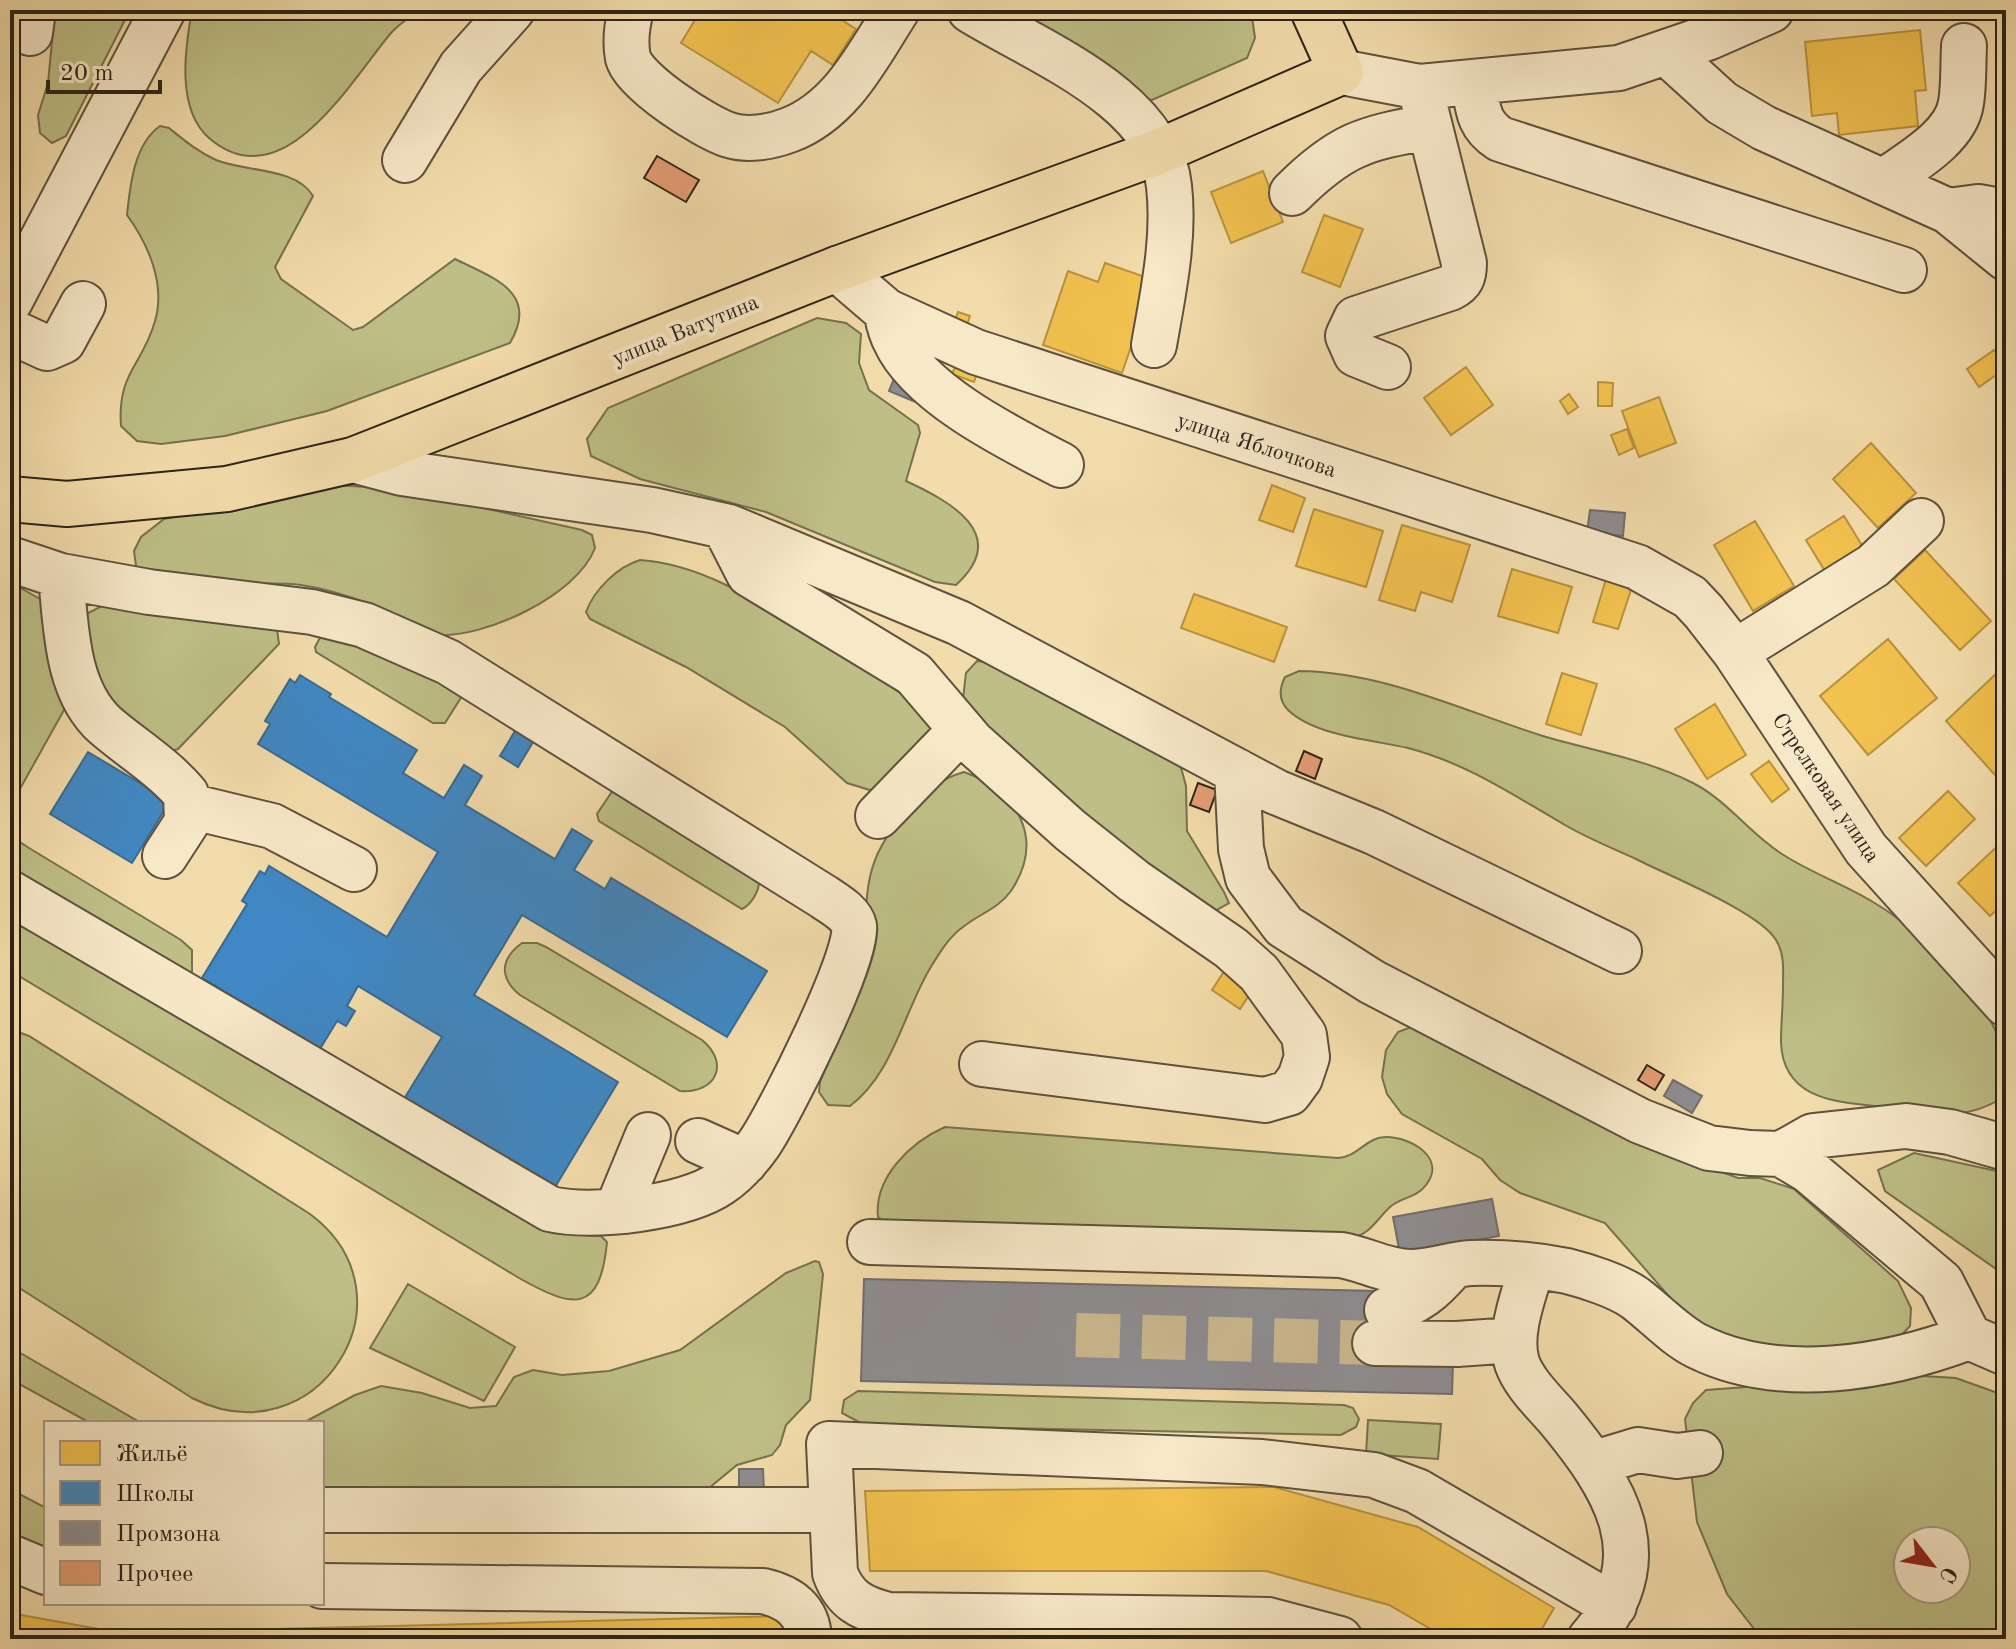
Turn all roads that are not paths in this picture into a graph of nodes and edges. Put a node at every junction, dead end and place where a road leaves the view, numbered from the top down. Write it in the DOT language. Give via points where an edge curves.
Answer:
graph roads {
  1 [pos="163,10"];
  2 [pos="512,10"];
  3 [pos="631,10"];
  4 [pos="897,10"];
  5 [pos="970,10"];
  6 [pos="1313,10"];
  7 [pos="1771,10"];
  8 [pos="1964,46"];
  9 [pos="1667,53"];
  10 [pos="1341,72"];
  11 [pos="1474,84"];
  12 [pos="1424,107"];
  13 [pos="1158,152"];
  14 [pos="405,160"];
  15 [pos="1883,182"];
  16 [pos="1292,193"];
  17 [pos="1948,211"];
  18 [pos="2006,212"];
  19 [pos="2006,258"];
  20 [pos="837,269"];
  21 [pos="1904,270"];
  22 [pos="10,301"];
  23 [pos="83,304"];
  24 [pos="886,311"];
  25 [pos="10,331"];
  26 [pos="1154,345"];
  27 [pos="1388,367"];
  28 [pos="353,460"];
  29 [pos="1061,465"];
  30 [pos="10,499"];
  31 [pos="1921,521"];
  32 [pos="729,527"];
  33 [pos="10,559"];
  34 [pos="61,576"];
  35 [pos="1690,597"];
  36 [pos="1735,652"];
  37 [pos="961,730"];
  38 [pos="1237,771"];
  39 [pos="189,806"];
  40 [pos="878,816"];
  41 [pos="165,856"];
  42 [pos="354,869"];
  43 [pos="10,893"];
  44 [pos="1619,951"];
  45 [pos="2006,1004"];
  46 [pos="982,1064"];
  47 [pos="648,1135"];
  48 [pos="698,1141"];
  49 [pos="2006,1148"];
  50 [pos="1781,1154"];
  51 [pos="745,1162"];
  52 [pos="617,1210"];
  53 [pos="870,1242"];
  54 [pos="1453,1266"];
  55 [pos="1532,1266"];
  56 [pos="1514,1340"];
  57 [pos="1987,1345"];
  58 [pos="1700,1453"];
  59 [pos="1595,1463"];
  60 [pos="324,1510"];
  61 [pos="831,1510"];
  62 [pos="10,1557"];
  63 [pos="44,1571"];
  64 [pos="324,1586"];
  65 [pos="1602,1622"];
  66 [pos="1207,1629"];
  67 [pos="1299,1634"];
  68 [pos="809,1639"];
  1 -- 22 [label="street"];
  2 -- 14 [label="street" via="461,67"];
  3 -- 4 [label="street" via="628,61 650,85 729,135 761,137 790,130 822,111 839,95"];
  5 -- 13 [label="street" via="1112,94 1141,122"];
  6 -- 10 [label="main road"];
  7 -- 9 [label="street"];
  8 -- 15 [label="street" via="1957,115 1929,149"];
  9 -- 11 [label="street" via="1619,68"];
  9 -- 15 [label="street" via="1722,103"];
  10 -- 12 [label="street"];
  10 -- 13 [label="main road, улица Ватутина"];
  11 -- 12 [label="street"];
  11 -- 21 [label="street" via="1479,118 1500,139"];
  12 -- 16 [label="street" via="1314,171"];
  12 -- 27 [label="street" via="1464,276 1450,288 1356,319 1348,336 1356,354"];
  13 -- 20 [label="main road, улица Ватутина"];
  13 -- 26 [label="street" via="1169,183 1171,222"];
  15 -- 17 [label="street"];
  17 -- 18 [label="street" via="1978,207"];
  17 -- 19 [label="street"];
  20 -- 24 [label="street, улица Яблочкова"];
  20 -- 28 [label="main road, улица Ватутина"];
  23 -- 25 [label="street" via="63,341 47,348"];
  24 -- 29 [label="street" via="895,341 927,380 988,426"];
  24 -- 35 [label="street, улица Яблочкова" via="1036,373 1637,567"];
  28 -- 30 [label="main road, улица Ватутина" via="227,489 67,504"];
  28 -- 32 [label="street" via="391,471 652,510"];
  31 -- 36 [label="street" via="1873,566"];
  32 -- 37 [label="street" via="749,574 914,674"];
  32 -- 38 [label="street" via="959,623"];
  33 -- 34 [label="street"];
  34 -- 39 [label="street" via="70,658 88,706 174,779"];
  34 -- 51 [label="street" via="312,612 393,635 448,662 845,912 854,926 836,986 782,1104"];
  35 -- 36 [label="street, Стрелковая улица"];
  36 -- 45 [label="street, Стрелковая улица" via="1866,849"];
  37 -- 40 [label="street"];
  37 -- 46 [label="street" via="1070,830 1259,973 1304,1035 1307,1057 1289,1093 1265,1100"];
  38 -- 44 [label="street"];
  38 -- 50 [label="street" via="1248,878 1284,926 1372,982 1640,1121 1709,1148"];
  39 -- 41 [label="street" via="187,822"];
  39 -- 42 [label="street" via="281,830"];
  43 -- 52 [label="street" via="550,1209 574,1215"];
  47 -- 52 [label="street"];
  48 -- 51 [label="street"];
  49 -- 50 [label="street" via="1906,1126 1813,1136"];
  50 -- 57 [label="street" via="1808,1170 1941,1282"];
  51 -- 52 [label="street" via="704,1194"];
  53 -- 54 [label="street" via="1341,1255 1411,1272"];
  54 -- 55 [label="street"];
  54 -- 56 [label="street" via="1381,1326 1457,1344"];
  55 -- 56 [label="street"];
  55 -- 57 [label="street" via="1569,1272 1631,1295 1695,1345 1759,1366 1808,1368"];
  56 -- 59 [label="street" via="1517,1363 1530,1385"];
  58 -- 59 [label="street" via="1677,1456 1638,1450"];
  59 -- 65 [label="street" via="1611,1488 1625,1534 1625,1571"];
  60 -- 61 [label="street"];
  61 -- 65 [label="street" via="829,1444 1309,1466 1374,1475 1401,1483"];
  61 -- 66 [label="street" via="835,1573 842,1593 873,1611"];
  62 -- 63 [label="street"];
  64 -- 68 [label="street" via="763,1591 787,1597 801,1611"];
  66 -- 67 [label="street"];
}
